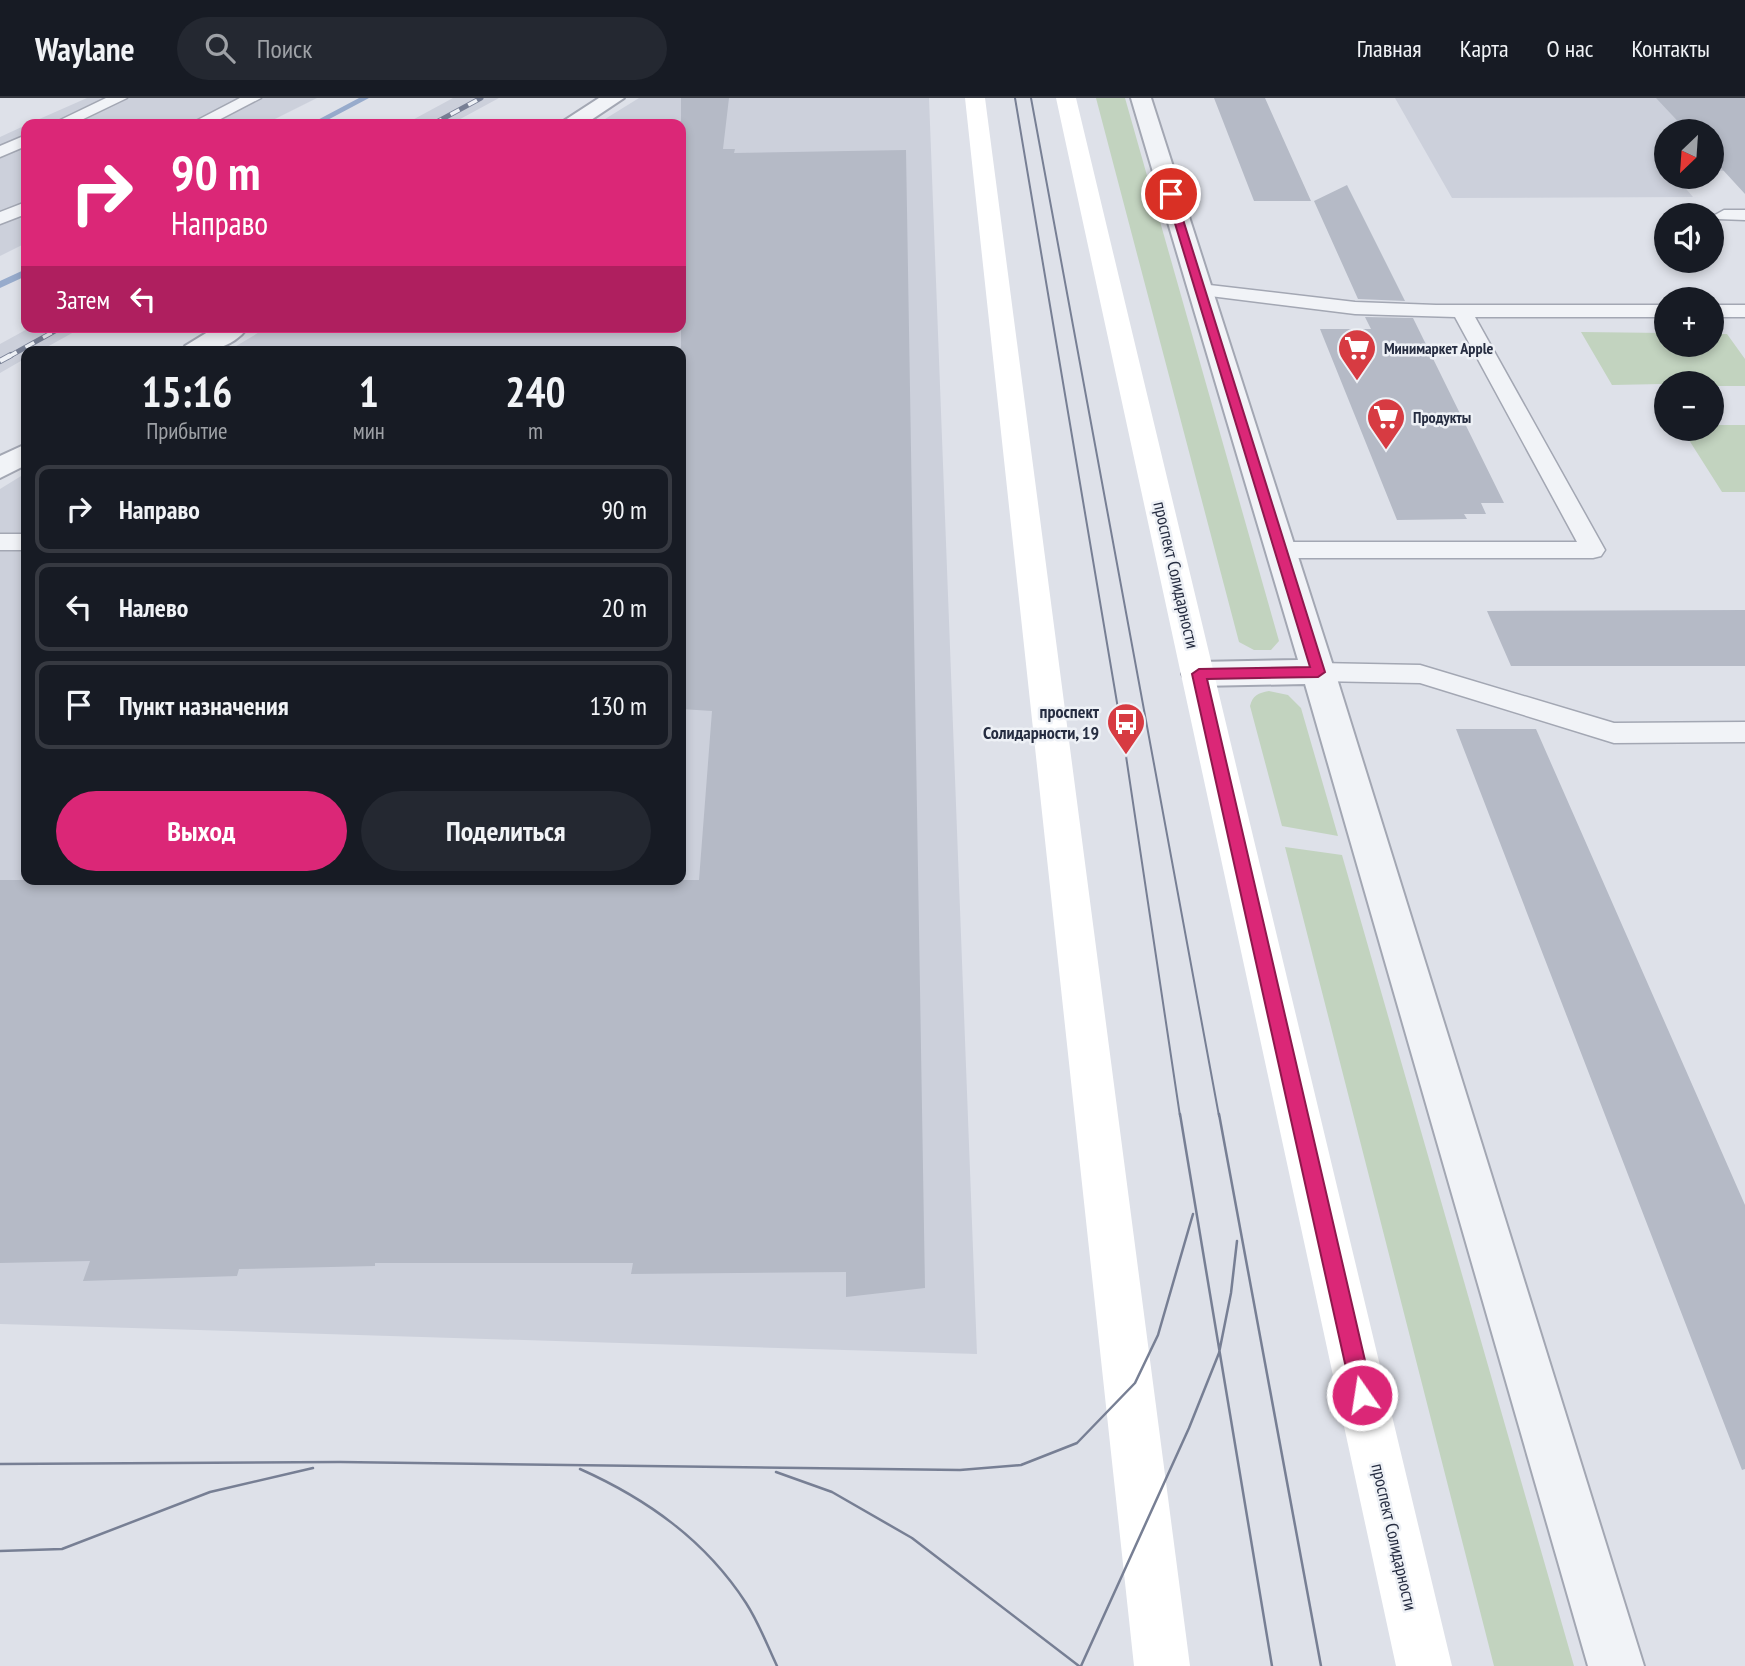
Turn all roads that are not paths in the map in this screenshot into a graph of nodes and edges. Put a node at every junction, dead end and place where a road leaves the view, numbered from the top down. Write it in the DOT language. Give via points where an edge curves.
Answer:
graph roads {
  1 [pos="119,98"];
  2 [pos="253,98"];
  3 [pos="614,98"];
  4 [pos="975,98"];
  5 [pos="1066,98"];
  6 [pos="1141,98"];
  7 [pos="71,119"];
  8 [pos="209,119"];
  9 [pos="578,119"];
  10 [pos="21,142"];
  11 [pos="0,152"];
  12 [pos="21,208"];
  13 [pos="1724,215"];
  14 [pos="1745,215"];
  15 [pos="0,219"];
  16 [pos="1201,290"];
  17 [pos="1654,311"];
  18 [pos="1724,311"];
  19 [pos="1745,311"];
  20 [pos="1462,312"];
  21 [pos="224,333"];
  22 [pos="204,346"];
  23 [pos="21,456"];
  24 [pos="0,469"];
  25 [pos="0,542"];
  26 [pos="21,542"];
  27 [pos="1281,550"];
  28 [pos="1318,672"];
  29 [pos="1199,674"];
  30 [pos="1745,732"];
  31 [pos="1162,1666"];
  32 [pos="1424,1666"];
  33 [pos="1616,1666"];
  1 -- 7 [label="lane"];
  2 -- 8 [label="lane"];
  3 -- 9 [label="street"];
  4 -- 31 [label="main road"];
  5 -- 29 [label="main road, проспект Солидарности"];
  6 -- 16 [label="street"];
  10 -- 11 [label="lane"];
  12 -- 15 [label="lane"];
  13 -- 14 [label="lane"];
  16 -- 20 [label="lane" via="1355,308"];
  16 -- 27 [label="street"];
  17 -- 20 [label="lane"];
  18 -- 19 [label="lane"];
  20 -- 27 [label="lane" via="1593,550"];
  21 -- 22 [label="street"];
  23 -- 24 [label="street"];
  25 -- 26 [label="lane"];
  27 -- 28 [label="street"];
  28 -- 29 [label="street"];
  28 -- 30 [label="lane" via="1420,674 1614,733"];
  28 -- 33 [label="street"];
  29 -- 32 [label="main road, проспект Солидарности"];
}
